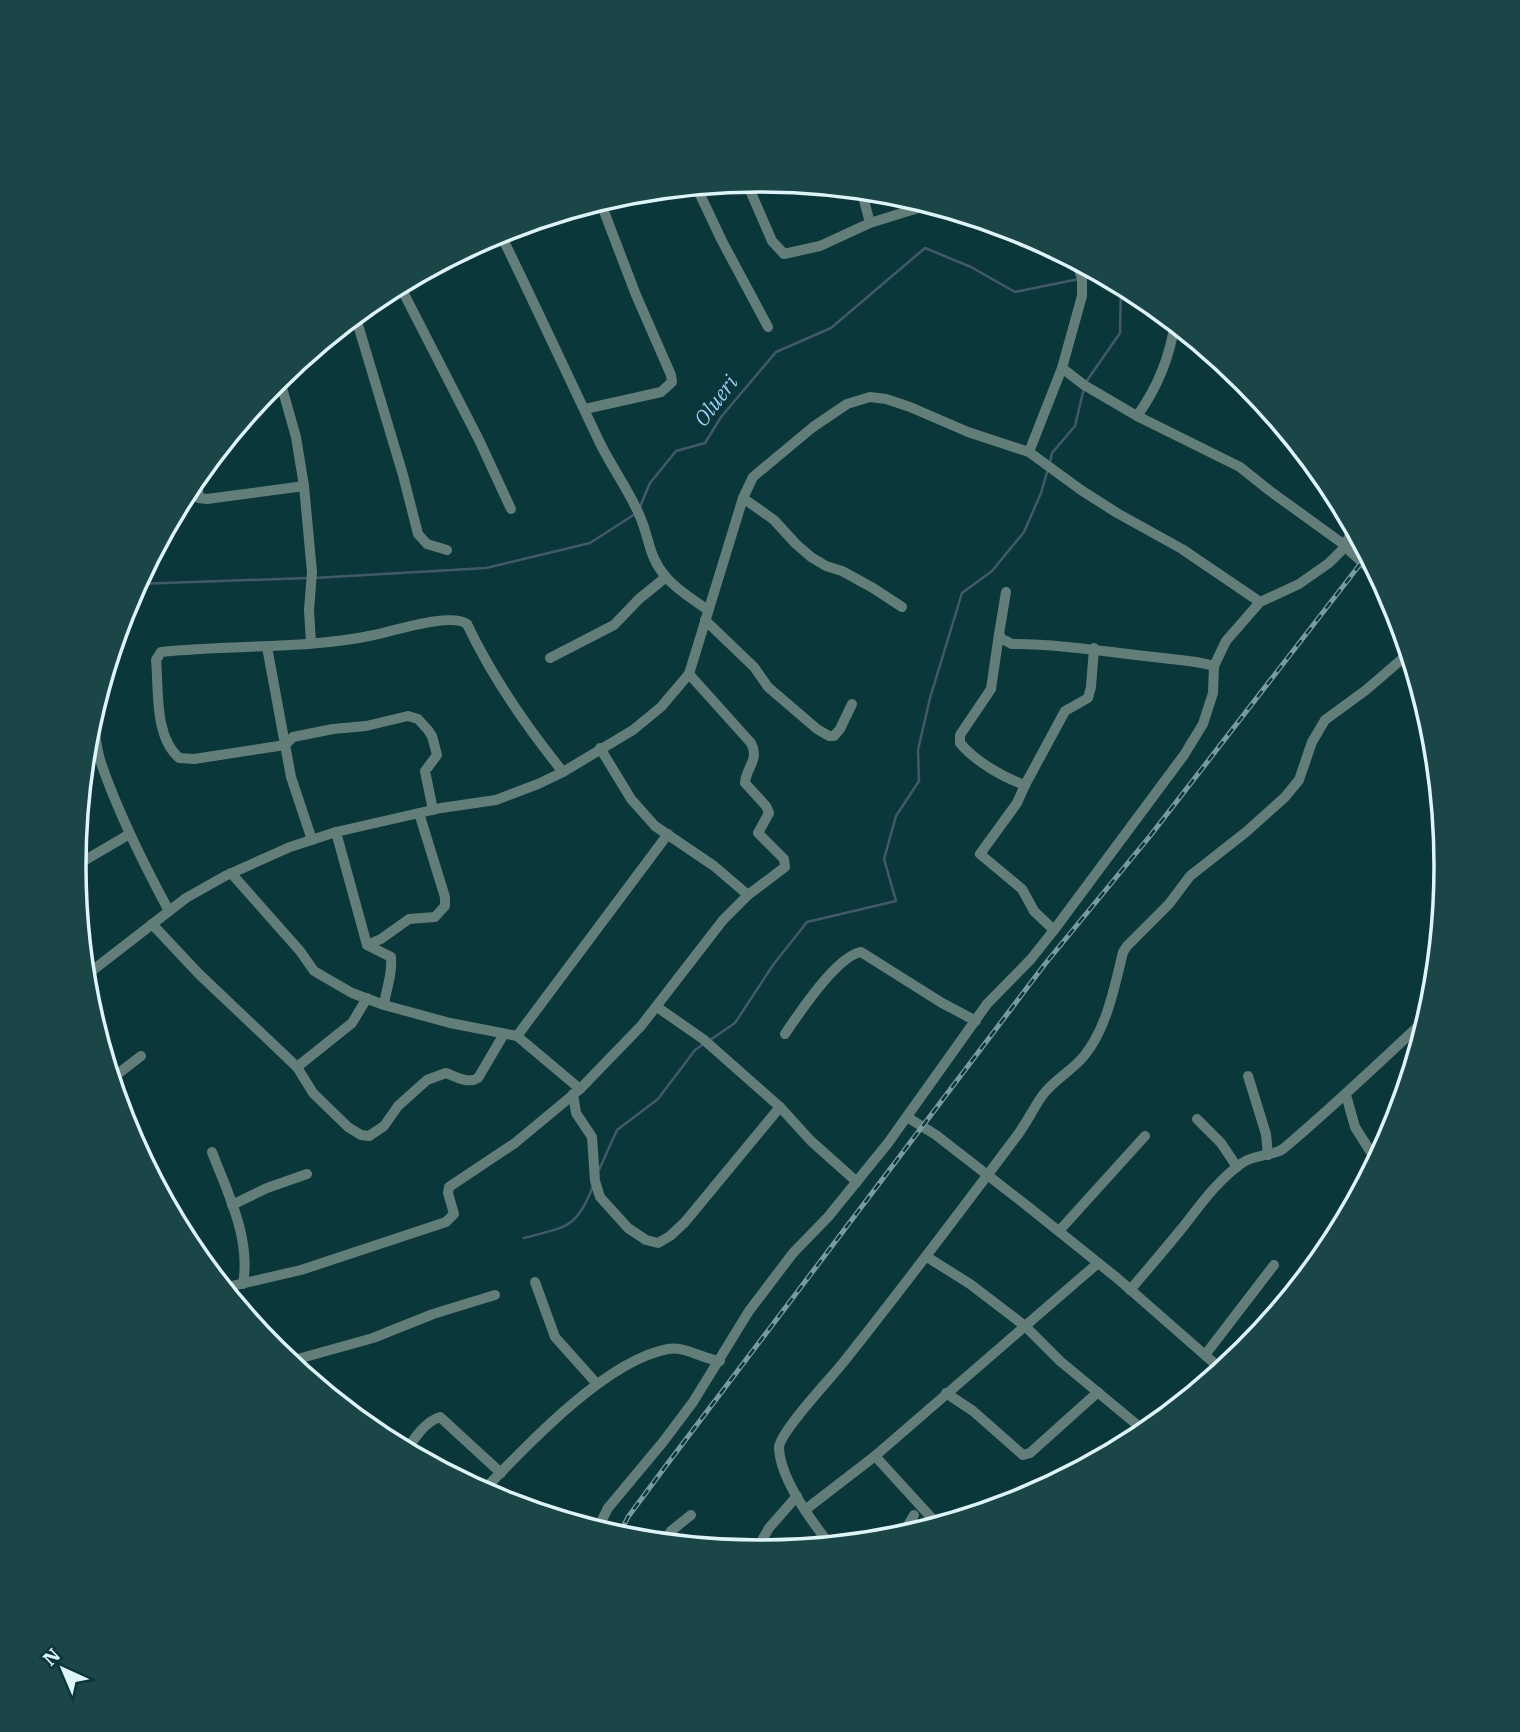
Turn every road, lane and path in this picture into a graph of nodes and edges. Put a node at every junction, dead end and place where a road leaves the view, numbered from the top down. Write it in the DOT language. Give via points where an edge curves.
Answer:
graph roads {
  1 [pos="751,192"];
  2 [pos="700,195"];
  3 [pos="864,201"];
  4 [pos="912,210"];
  5 [pos="604,211"];
  6 [pos="870,223"];
  7 [pos="504,242"];
  8 [pos="1080,273"];
  9 [pos="404,294"];
  10 [pos="358,325"];
  11 [pos="768,327"];
  12 [pos="1173,333"];
  13 [pos="1062,368"];
  14 [pos="283,389"];
  15 [pos="585,409"];
  16 [pos="1137,416"];
  17 [pos="1028,452"];
  18 [pos="304,486"];
  19 [pos="197,494"];
  20 [pos="743,498"];
  21 [pos="512,509"];
  22 [pos="1349,538"];
  23 [pos="1346,545"];
  24 [pos="447,550"];
  25 [pos="1359,558"];
  26 [pos="666,577"];
  27 [pos="1006,592"];
  28 [pos="1260,602"];
  29 [pos="902,607"];
  30 [pos="707,615"];
  31 [pos="999,634"];
  32 [pos="311,643"];
  33 [pos="267,647"];
  34 [pos="1094,648"];
  35 [pos="550,658"];
  36 [pos="1401,660"];
  37 [pos="1214,666"];
  38 [pos="689,674"];
  39 [pos="852,704"];
  40 [pos="97,745"];
  41 [pos="285,745"];
  42 [pos="600,748"];
  43 [pos="563,772"];
  44 [pos="1025,785"];
  45 [pos="433,810"];
  46 [pos="419,813"];
  47 [pos="336,832"];
  48 [pos="668,834"];
  49 [pos="128,835"];
  50 [pos="312,840"];
  51 [pos="86,860"];
  52 [pos="232,873"];
  53 [pos="748,895"];
  54 [pos="169,911"];
  55 [pos="152,924"];
  56 [pos="1054,930"];
  57 [pos="367,945"];
  58 [pos="94,970"];
  59 [pos="367,998"];
  60 [pos="384,1006"];
  61 [pos="657,1007"];
  62 [pos="976,1021"];
  63 [pos="1414,1030"];
  64 [pos="504,1034"];
  65 [pos="785,1034"];
  66 [pos="517,1036"];
  67 [pos="141,1056"];
  68 [pos="297,1067"];
  69 [pos="119,1073"];
  70 [pos="1248,1076"];
  71 [pos="577,1092"];
  72 [pos="1346,1095"];
  73 [pos="779,1107"];
  74 [pos="907,1117"];
  75 [pos="1197,1119"];
  76 [pos="1145,1136"];
  77 [pos="212,1152"];
  78 [pos="1371,1152"];
  79 [pos="1268,1155"];
  80 [pos="1237,1167"];
  81 [pos="307,1174"];
  82 [pos="988,1175"];
  83 [pos="857,1182"];
  84 [pos="232,1205"];
  85 [pos="1059,1231"];
  86 [pos="927,1257"];
  87 [pos="1098,1263"];
  88 [pos="1274,1265"];
  89 [pos="535,1282"];
  90 [pos="243,1284"];
  91 [pos="233,1286"];
  92 [pos="1130,1290"];
  93 [pos="495,1295"];
  94 [pos="1026,1326"];
  95 [pos="1205,1355"];
  96 [pos="300,1359"];
  97 [pos="720,1361"];
  98 [pos="1215,1363"];
  99 [pos="597,1384"];
  100 [pos="1098,1392"];
  101 [pos="946,1393"];
  102 [pos="1138,1425"];
  103 [pos="411,1443"];
  104 [pos="875,1455"];
  105 [pos="501,1473"];
  106 [pos="490,1484"];
  107 [pos="797,1496"];
  108 [pos="805,1510"];
  109 [pos="691,1515"];
  110 [pos="914,1515"];
  111 [pos="932,1518"];
  112 [pos="602,1521"];
  113 [pos="909,1523"];
  114 [pos="669,1534"];
  115 [pos="824,1537"];
  116 [pos="762,1540"];
  1 -- 6 [label="street" via="772,241 784,254 820,246"];
  2 -- 11 [label="street"];
  3 -- 6 [label="street"];
  4 -- 6 [label="street"];
  5 -- 15 [label="street" via="672,382 662,391"];
  7 -- 15 [label="street"];
  8 -- 13 [label="street" via="1082,296"];
  9 -- 21 [label="street"];
  10 -- 24 [label="street" via="418,534 427,544"];
  12 -- 16 [label="street" via="1152,396"];
  13 -- 16 [label="street"];
  13 -- 17 [label="street"];
  14 -- 18 [label="street"];
  15 -- 26 [label="street" via="641,518 649,550"];
  16 -- 23 [label="street" via="1240,467"];
  17 -- 20 [label="street" via="910,407 870,397 848,404 813,427 753,477"];
  17 -- 28 [label="street"];
  18 -- 19 [label="street" via="207,499"];
  18 -- 32 [label="street" via="312,576"];
  20 -- 29 [label="street" via="811,557 864,582"];
  20 -- 30 [label="street"];
  22 -- 23 [label="street"];
  23 -- 25 [label="street"];
  23 -- 28 [label="street" via="1300,584"];
  26 -- 30 [label="street"];
  26 -- 35 [label="street" via="614,625"];
  27 -- 31 [label="street"];
  28 -- 37 [label="street" via="1226,641"];
  30 -- 38 [label="street"];
  30 -- 39 [label="street" via="768,687 817,730 834,736"];
  31 -- 34 [label="street" via="1013,643"];
  31 -- 44 [label="street" via="991,689 960,735 960,743"];
  32 -- 33 [label="street"];
  32 -- 43 [label="street" via="463,621 500,685"];
  33 -- 41 [label="street"];
  33 -- 41 [label="street" via="161,652 156,660 162,730 179,758"];
  34 -- 37 [label="street"];
  34 -- 44 [label="street" via="1088,698 1065,711"];
  36 -- 82 [label="street" via="1325,720 1312,741 1299,780 1285,797 1189,876 1169,904 1127,946 1105,1014 1085,1055 1051,1085"];
  37 -- 56 [label="street" via="1213,693 1203,724"];
  38 -- 42 [label="street" via="661,707"];
  38 -- 53 [label="street" via="755,750 745,783 769,813 758,833 785,859 781,872"];
  40 -- 49 [label="street"];
  41 -- 45 [label="street" via="293,737 333,729 408,716 418,719 432,736 437,755 425,771"];
  41 -- 50 [label="street"];
  42 -- 43 [label="street"];
  42 -- 48 [label="street" via="632,799"];
  43 -- 45 [label="street" via="496,800"];
  44 -- 56 [label="street" via="980,855 1022,889 1034,911"];
  45 -- 46 [label="street"];
  46 -- 47 [label="street"];
  46 -- 57 [label="street" via="445,906 435,917 409,919"];
  47 -- 50 [label="street"];
  47 -- 57 [label="street"];
  48 -- 53 [label="street"];
  48 -- 66 [label="street"];
  49 -- 51 [label="street"];
  49 -- 54 [label="street"];
  50 -- 52 [label="street"];
  52 -- 54 [label="street"];
  52 -- 59 [label="street" via="314,971"];
  53 -- 61 [label="street" via="723,920"];
  54 -- 55 [label="street"];
  55 -- 58 [label="street"];
  55 -- 68 [label="street"];
  56 -- 62 [label="street"];
  57 -- 60 [label="street" via="391,957"];
  59 -- 60 [label="street"];
  59 -- 68 [label="street" via="352,1023"];
  60 -- 64 [label="street"];
  61 -- 71 [label="street"];
  61 -- 73 [label="street" via="703,1039"];
  62 -- 65 [label="street" via="861,952 853,953 836,969"];
  62 -- 74 [label="street"];
  63 -- 72 [label="street"];
  64 -- 66 [label="street"];
  64 -- 68 [label="street" via="478,1077 472,1081 446,1073 427,1080 369,1136 348,1127 313,1093"];
  66 -- 71 [label="street"];
  67 -- 69 [label="street"];
  70 -- 79 [label="street"];
  71 -- 73 [label="street" via="576,1113 592,1137 600,1197 628,1228 658,1243 685,1222"];
  71 -- 90 [label="street" via="515,1143 449,1187 454,1214 446,1222 301,1270"];
  72 -- 78 [label="street" via="1355,1127"];
  72 -- 79 [label="street" via="1283,1149"];
  73 -- 83 [label="street"];
  74 -- 82 [label="street"];
  74 -- 83 [label="street"];
  75 -- 80 [label="street"];
  76 -- 85 [label="street"];
  77 -- 84 [label="street"];
  79 -- 80 [label="street"];
  80 -- 92 [label="street" via="1212,1189"];
  81 -- 84 [label="street"];
  82 -- 85 [label="street"];
  82 -- 86 [label="street"];
  83 -- 97 [label="street" via="793,1253 749,1311"];
  84 -- 90 [label="street" via="245,1255"];
  85 -- 87 [label="street"];
  86 -- 94 [label="street"];
  86 -- 107 [label="street" via="781,1436 778,1447"];
  87 -- 92 [label="street"];
  87 -- 94 [label="street"];
  88 -- 95 [label="street"];
  89 -- 99 [label="street" via="555,1338"];
  90 -- 91 [label="street"];
  92 -- 95 [label="street"];
  93 -- 96 [label="street"];
  94 -- 100 [label="street"];
  94 -- 101 [label="street"];
  95 -- 98 [label="street"];
  97 -- 99 [label="street" via="670,1349 634,1362"];
  97 -- 112 [label="street"];
  99 -- 105 [label="street"];
  100 -- 101 [label="street" via="1023,1455"];
  100 -- 102 [label="street"];
  101 -- 104 [label="street"];
  103 -- 105 [label="street" via="440,1417"];
  104 -- 108 [label="street"];
  104 -- 111 [label="street"];
  105 -- 106 [label="street"];
  107 -- 108 [label="street"];
  107 -- 116 [label="street"];
  108 -- 115 [label="street"];
  109 -- 114 [label="street"];
  110 -- 113 [label="street"];
}
